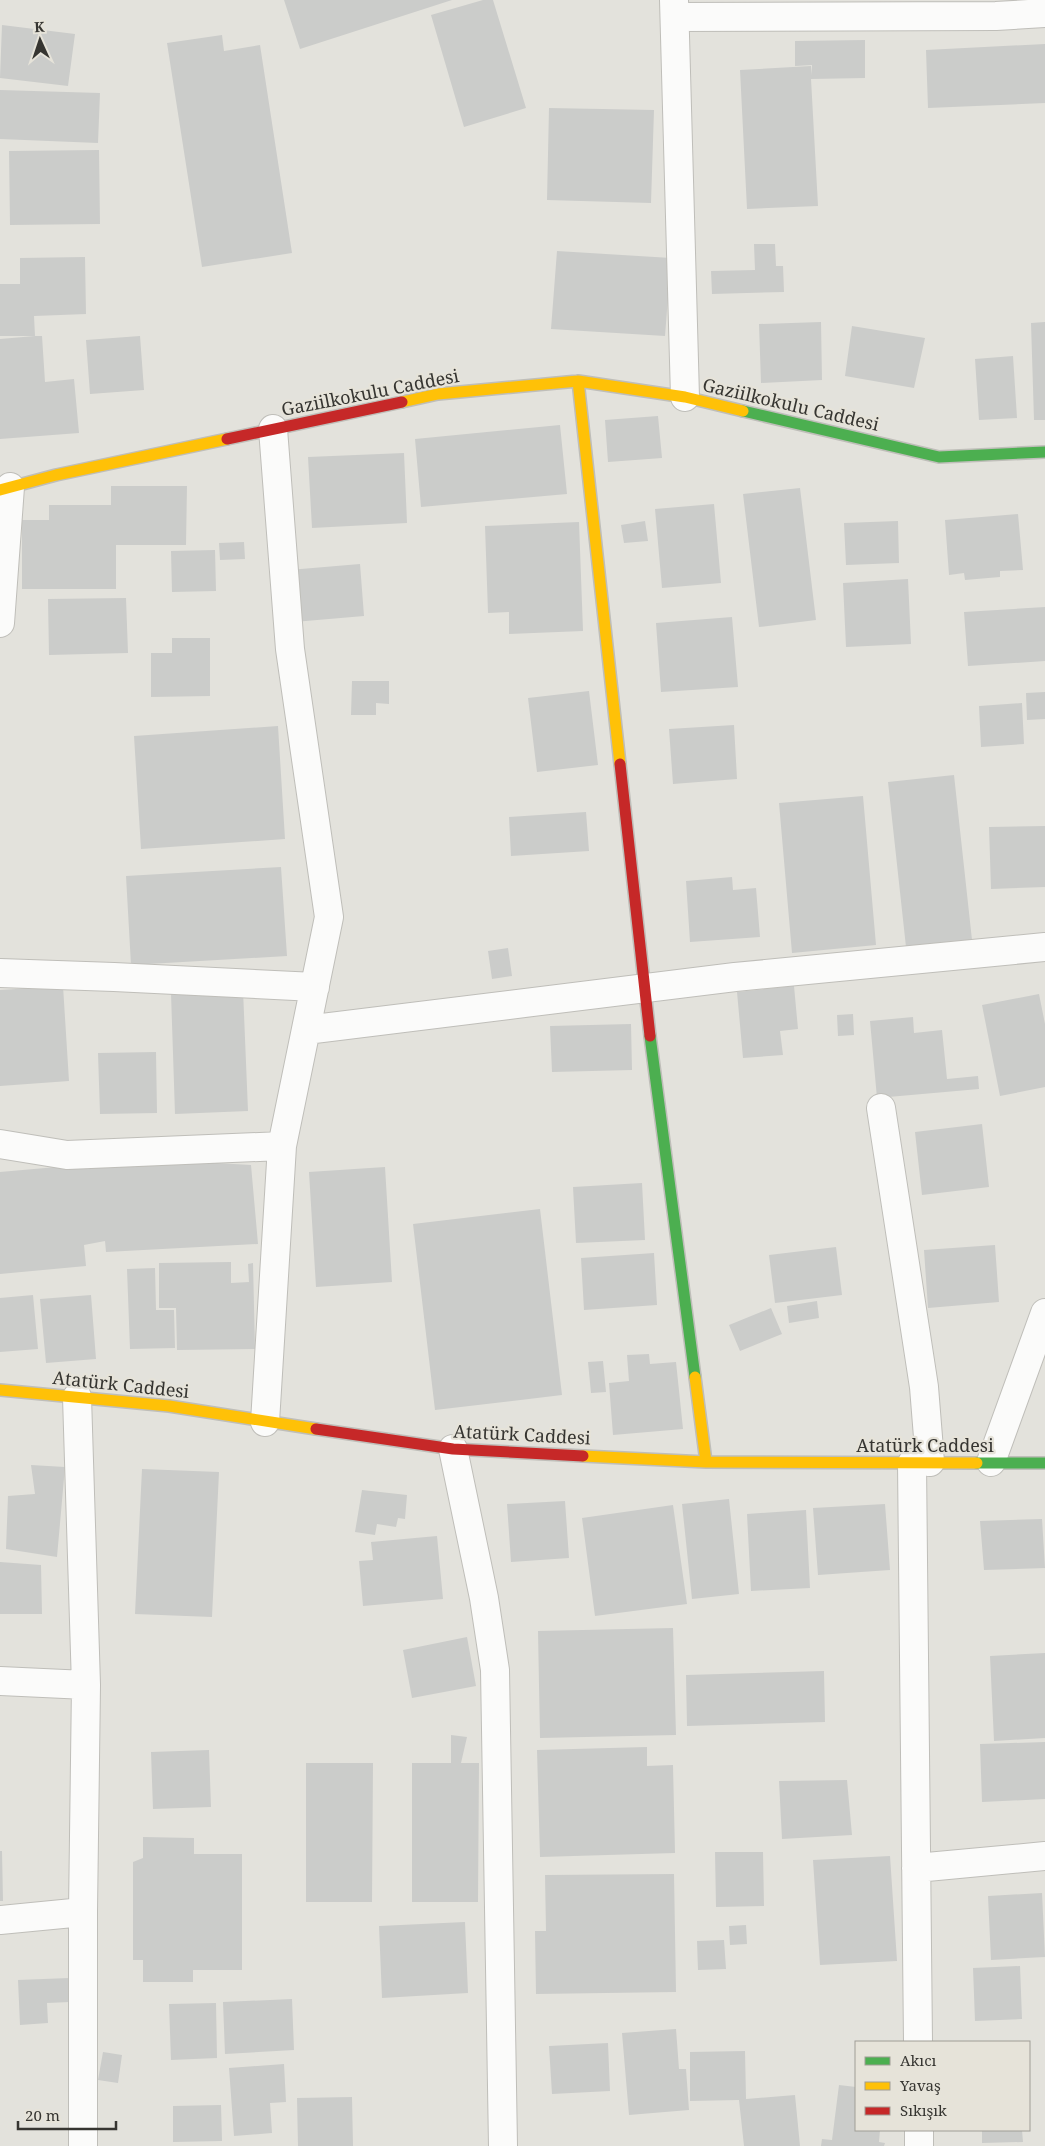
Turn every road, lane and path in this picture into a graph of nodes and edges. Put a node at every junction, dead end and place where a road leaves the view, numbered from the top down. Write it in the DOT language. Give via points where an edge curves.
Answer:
graph roads {
  1 [pos="675,8"];
  2 [pos="1045,13"];
  3 [pos="578,381"];
  4 [pos="686,397"];
  5 [pos="273,429"];
  6 [pos="1045,452"];
  7 [pos="5,488"];
  8 [pos="0,623"];
  9 [pos="1045,947"];
  10 [pos="0,973"];
  11 [pos="315,987"];
  12 [pos="644,987"];
  13 [pos="306,1030"];
  14 [pos="881,1108"];
  15 [pos="0,1144"];
  16 [pos="282,1146"];
  17 [pos="1045,1313"];
  18 [pos="0,1390"];
  19 [pos="77,1396"];
  20 [pos="265,1422"];
  21 [pos="453,1449"];
  22 [pos="706,1462"];
  23 [pos="921,1462"];
  24 [pos="991,1462"];
  25 [pos="1045,1463"];
  26 [pos="0,1681"];
  27 [pos="86,1685"];
  28 [pos="1045,1856"];
  29 [pos="916,1868"];
  30 [pos="83,1912"];
  31 [pos="0,1920"];
  32 [pos="918,2041"];
  33 [pos="919,2131"];
  34 [pos="83,2146"];
  35 [pos="503,2146"];
  36 [pos="919,2146"];
  1 -- 2 [label="street" via="996,16"];
  1 -- 4 [label="street"];
  3 -- 4 [label="street, Gaziilkokulu Caddesi"];
  3 -- 5 [label="street, Gaziilkokulu Caddesi" via="438,394"];
  3 -- 12 [label="street"];
  4 -- 6 [label="street, Gaziilkokulu Caddesi" via="939,456"];
  5 -- 7 [label="street, Gaziilkokulu Caddesi"];
  5 -- 11 [label="street" via="290,649 329,917"];
  7 -- 8 [label="street"];
  9 -- 12 [label="street"];
  10 -- 11 [label="street"];
  11 -- 13 [label="street"];
  12 -- 13 [label="street"];
  12 -- 22 [label="street"];
  13 -- 16 [label="street"];
  14 -- 23 [label="street" via="924,1387"];
  15 -- 16 [label="street" via="67,1154"];
  16 -- 20 [label="street"];
  17 -- 24 [label="street"];
  18 -- 19 [label="street, Atatürk Caddesi"];
  19 -- 20 [label="street, Atatürk Caddesi" via="169,1406"];
  19 -- 27 [label="street"];
  20 -- 21 [label="street, Atatürk Caddesi"];
  21 -- 22 [label="street, Atatürk Caddesi"];
  21 -- 35 [label="street" via="484,1598 494,1670"];
  22 -- 23 [label="street, Atatürk Caddesi"];
  23 -- 24 [label="street, Atatürk Caddesi"];
  23 -- 29 [label="street"];
  24 -- 25 [label="street, Atatürk Caddesi"];
  26 -- 27 [label="street"];
  27 -- 30 [label="street"];
  28 -- 29 [label="street"];
  29 -- 32 [label="street"];
  30 -- 31 [label="street"];
  30 -- 34 [label="street"];
  33 -- 36 [label="street"];
}
